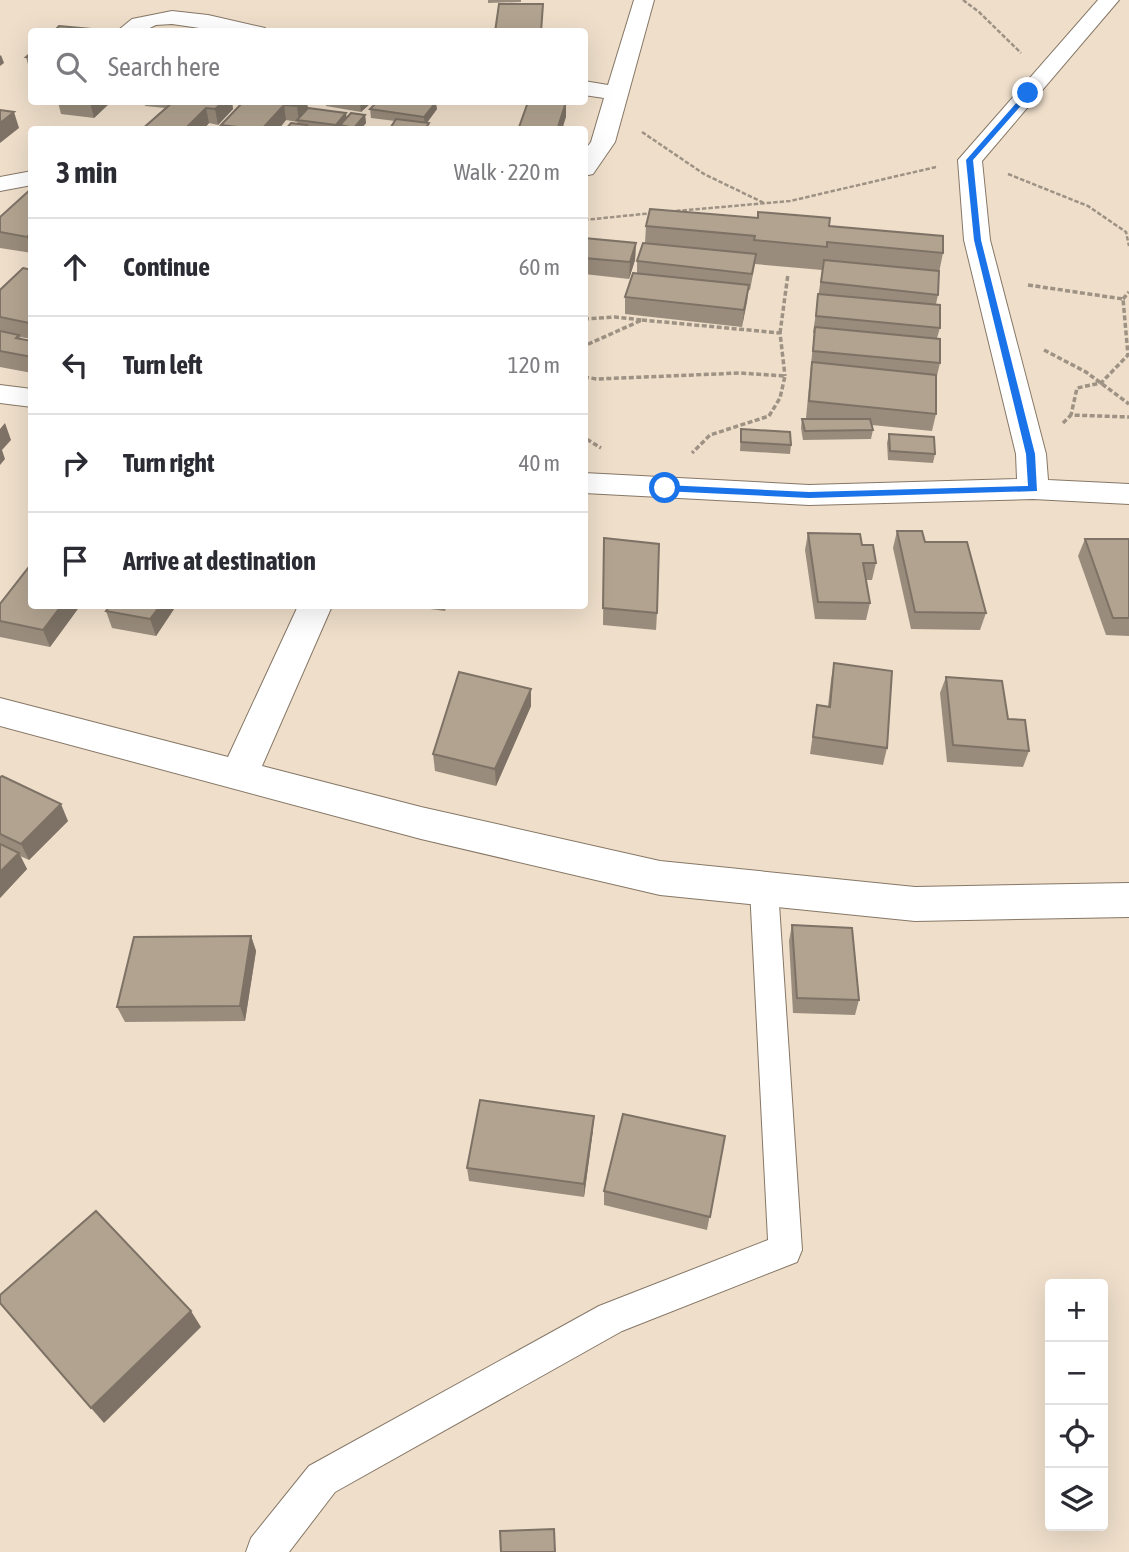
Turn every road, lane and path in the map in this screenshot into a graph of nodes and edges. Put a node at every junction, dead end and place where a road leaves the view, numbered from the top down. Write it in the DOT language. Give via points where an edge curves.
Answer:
graph roads {
  1 [pos="644,0"];
  2 [pos="963,0"];
  3 [pos="1109,0"];
  4 [pos="130,28"];
  5 [pos="236,28"];
  6 [pos="1048,71"];
  7 [pos="588,89"];
  8 [pos="617,93"];
  9 [pos="609,120"];
  10 [pos="970,160"];
  11 [pos="588,163"];
  12 [pos="28,179"];
  13 [pos="0,184"];
  14 [pos="765,203"];
  15 [pos="668,212"];
  16 [pos="654,213"];
  17 [pos="588,220"];
  18 [pos="1129,246"];
  19 [pos="788,274"];
  20 [pos="986,276"];
  21 [pos="1129,292"];
  22 [pos="1123,299"];
  23 [pos="588,319"];
  24 [pos="642,320"];
  25 [pos="998,325"];
  26 [pos="780,333"];
  27 [pos="588,344"];
  28 [pos="785,376"];
  29 [pos="588,378"];
  30 [pos="1101,383"];
  31 [pos="0,394"];
  32 [pos="28,398"];
  33 [pos="1129,404"];
  34 [pos="1071,415"];
  35 [pos="1129,417"];
  36 [pos="1031,454"];
  37 [pos="588,483"];
  38 [pos="680,489"];
  39 [pos="1033,489"];
  40 [pos="1129,494"];
  41 [pos="314,609"];
  42 [pos="0,712"];
  43 [pos="239,776"];
  44 [pos="764,889"];
  45 [pos="1129,900"];
  46 [pos="265,1552"];
  1 -- 8 [label="street"];
  2 -- 6 [label="path" via="978,8 997,34"];
  3 -- 6 [label="street"];
  4 -- 5 [label="street" via="137,21 168,16"];
  6 -- 10 [label="street"];
  7 -- 8 [label="street"];
  8 -- 9 [label="street"];
  9 -- 11 [label="street" via="603,142"];
  9 -- 14 [label="path" via="644,133 704,174"];
  10 -- 14 [label="path"];
  10 -- 18 [label="path" via="1088,206 1126,232"];
  10 -- 20 [label="street" via="977,240"];
  12 -- 13 [label="street"];
  14 -- 15 [label="path"];
  16 -- 17 [label="path"];
  19 -- 26 [label="path"];
  20 -- 22 [label="path"];
  20 -- 25 [label="street"];
  21 -- 22 [label="path"];
  22 -- 30 [label="path" via="1128,355"];
  23 -- 24 [label="path"];
  24 -- 26 [label="path"];
  24 -- 27 [label="path"];
  25 -- 30 [label="path"];
  25 -- 36 [label="street"];
  26 -- 28 [label="path"];
  28 -- 29 [label="path" via="740,373"];
  28 -- 38 [label="path" via="780,398 769,416 710,435 683,463"];
  30 -- 33 [label="path"];
  30 -- 34 [label="path" via="1077,388"];
  31 -- 32 [label="street"];
  34 -- 35 [label="path"];
  34 -- 36 [label="path"];
  36 -- 39 [label="street"];
  37 -- 38 [label="street"];
  38 -- 39 [label="street" via="809,495"];
  39 -- 40 [label="street"];
  41 -- 43 [label="street"];
  42 -- 43 [label="street"];
  43 -- 44 [label="street" via="660,878"];
  44 -- 45 [label="street" via="915,904"];
  44 -- 46 [label="lane" via="785,1251 611,1318 322,1479"];
}
